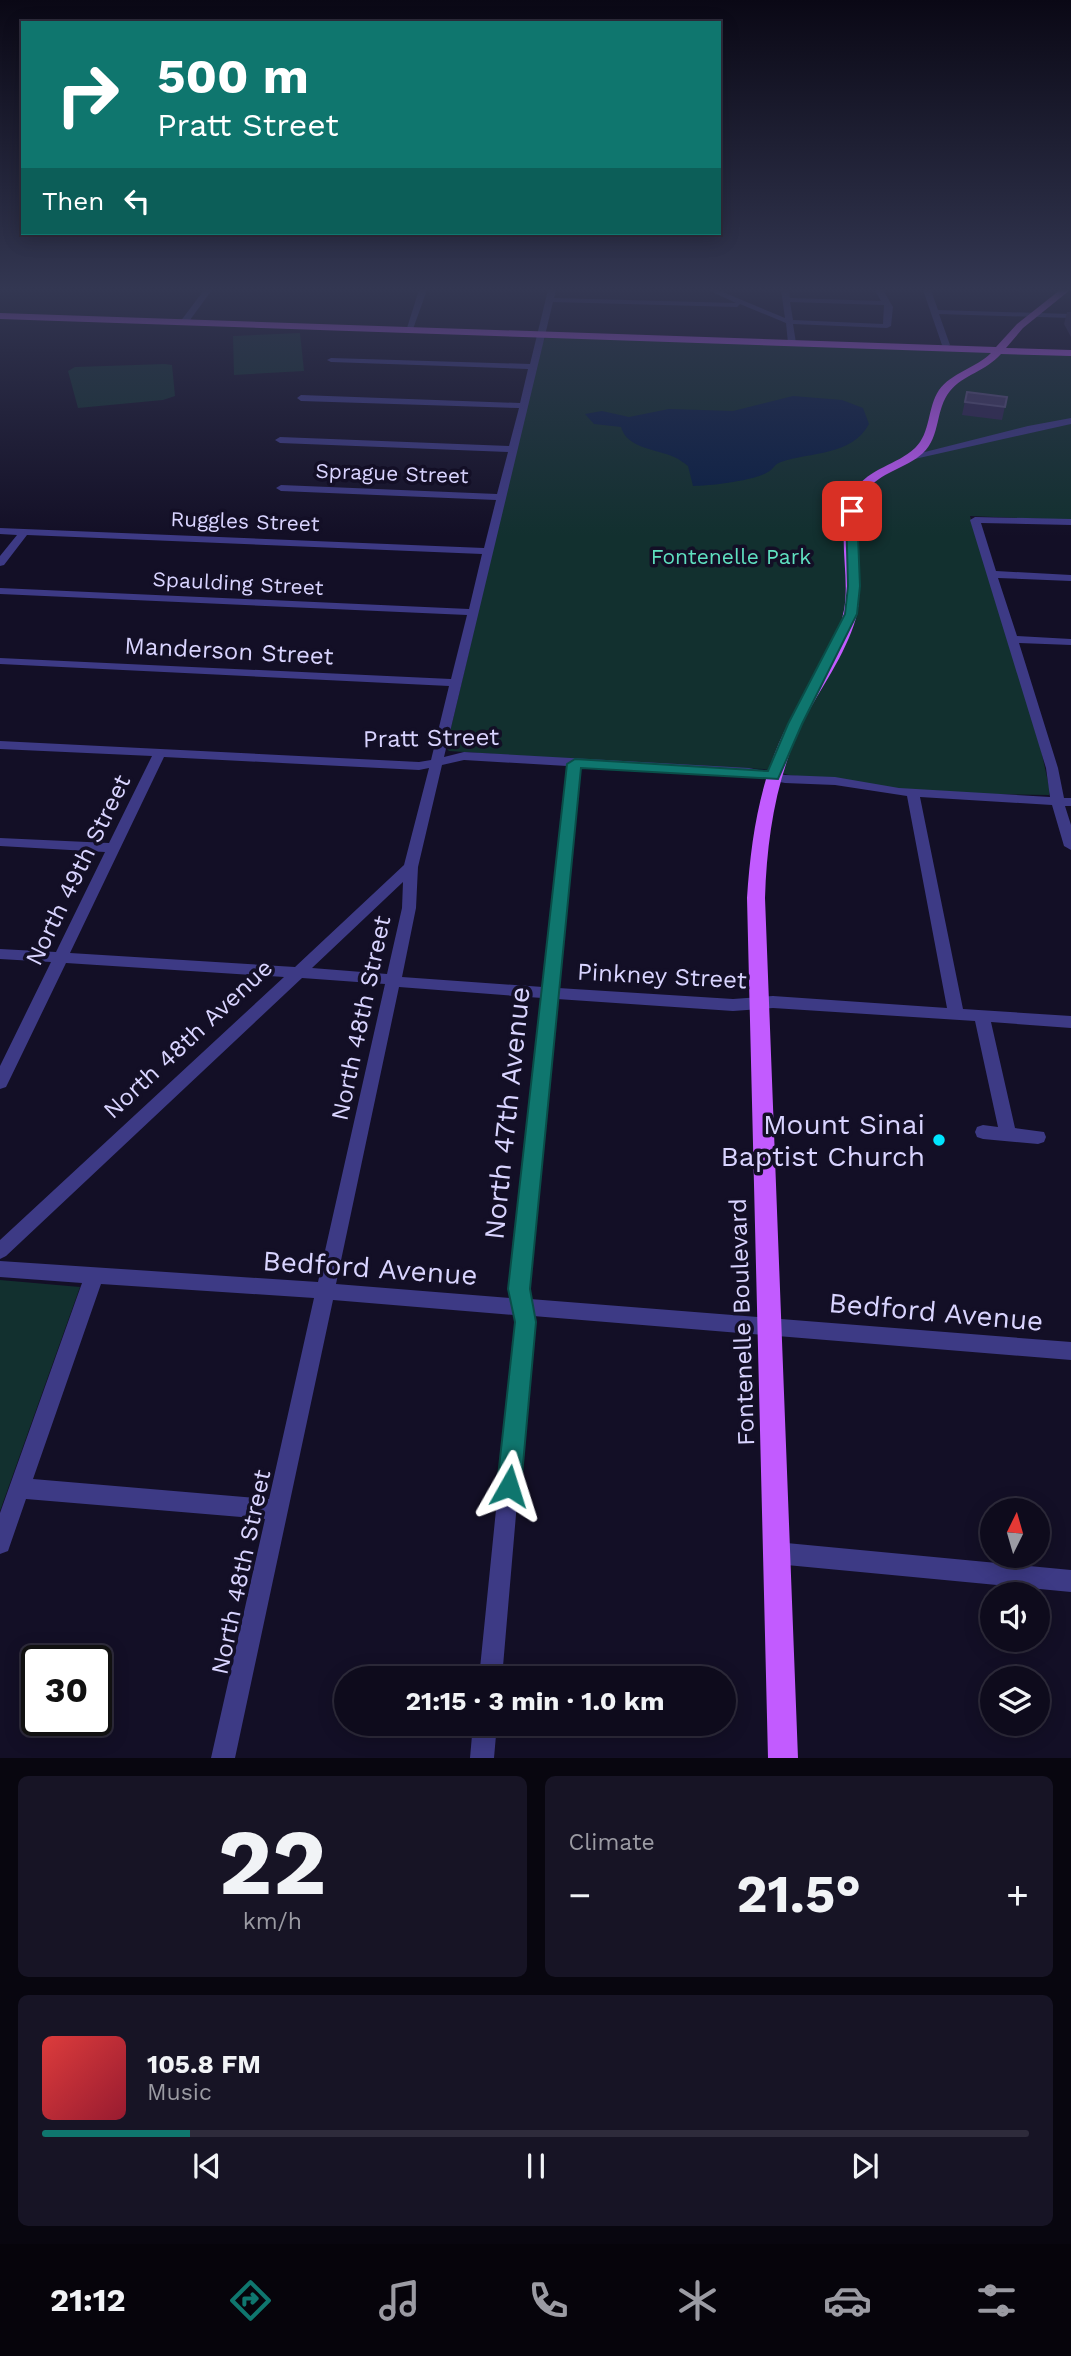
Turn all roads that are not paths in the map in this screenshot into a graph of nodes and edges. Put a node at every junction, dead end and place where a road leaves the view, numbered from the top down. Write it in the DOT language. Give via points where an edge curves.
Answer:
graph roads {
  1 [pos="531,372"];
  2 [pos="972,372"];
  3 [pos="988,372"];
  4 [pos="301,398"];
  5 [pos="943,399"];
  6 [pos="523,406"];
  7 [pos="1071,421"];
  8 [pos="280,440"];
  9 [pos="924,446"];
  10 [pos="513,449"];
  11 [pos="940,450"];
  12 [pos="910,457"];
  13 [pos="281,488"];
  14 [pos="501,497"];
  15 [pos="1071,522"];
  16 [pos="0,531"];
  17 [pos="24,531"];
  18 [pos="488,551"];
  19 [pos="0,563"];
  20 [pos="991,574"];
  21 [pos="1071,578"];
  22 [pos="0,591"];
  23 [pos="473,612"];
  24 [pos="1012,639"];
  25 [pos="1071,642"];
  26 [pos="0,661"];
  27 [pos="457,683"];
  28 [pos="0,745"];
  29 [pos="160,753"];
  30 [pos="438,763"];
  31 [pos="575,764"];
  32 [pos="773,776"];
  33 [pos="913,793"];
  34 [pos="1065,801"];
  35 [pos="0,842"];
  36 [pos="1071,846"];
  37 [pos="113,848"];
  38 [pos="411,867"];
  39 [pos="0,954"];
  40 [pos="61,958"];
  41 [pos="298,972"];
  42 [pos="393,980"];
  43 [pos="550,992"];
  44 [pos="760,1003"];
  45 [pos="956,1014"];
  46 [pos="982,1016"];
  47 [pos="1071,1022"];
  48 [pos="0,1083"];
  49 [pos="983,1132"];
  50 [pos="1008,1134"];
  51 [pos="1038,1137"];
  52 [pos="0,1251"];
  53 [pos="0,1269"];
  54 [pos="94,1276"];
  55 [pos="324,1291"];
  56 [pos="522,1307"];
  57 [pos="768,1326"];
  58 [pos="1071,1350"];
  59 [pos="20,1488"];
  60 [pos="278,1510"];
  61 [pos="0,1543"];
  62 [pos="776,1553"];
  63 [pos="1071,1581"];
  64 [pos="491,1666"];
  65 [pos="484,1736"];
  66 [pos="223,1758"];
  67 [pos="482,1758"];
  68 [pos="783,1758"];
  1 -- 6 [label="street, North 48th Street"];
  2 -- 5 [label="main road" via="947,388"];
  3 -- 5 [label="main road"];
  4 -- 6 [label="street"];
  5 -- 9 [label="main road"];
  6 -- 10 [label="street, North 48th Street"];
  7 -- 11 [label="street"];
  8 -- 10 [label="street"];
  9 -- 11 [label="street"];
  9 -- 12 [label="main road, Fontenelle Boulevard"];
  10 -- 14 [label="street, North 48th Street"];
  11 -- 12 [label="street"];
  12 -- 32 [label="main road, Fontenelle Boulevard" via="879,473 856,498 851,522 851,614"];
  13 -- 14 [label="street, Sprague Street"];
  14 -- 18 [label="street, North 48th Street"];
  15 -- 20 [label="street" via="976,519"];
  16 -- 17 [label="street, Ruggles Street"];
  17 -- 18 [label="street, Ruggles Street"];
  17 -- 19 [label="street"];
  18 -- 23 [label="street, North 48th Street"];
  20 -- 21 [label="street"];
  20 -- 24 [label="street"];
  22 -- 23 [label="street, Spaulding Street"];
  23 -- 27 [label="street, North 48th Street"];
  24 -- 25 [label="street"];
  24 -- 34 [label="street"];
  26 -- 27 [label="street, Manderson Street"];
  27 -- 30 [label="street, North 48th Street"];
  28 -- 29 [label="street, Pratt Street"];
  29 -- 30 [label="street, Pratt Street" via="419,766"];
  29 -- 37 [label="street, North 49th Street"];
  30 -- 31 [label="street, Pratt Street" via="464,756"];
  30 -- 38 [label="street, North 48th Street"];
  31 -- 32 [label="street, Pratt Street"];
  31 -- 43 [label="street, North 47th Avenue"];
  32 -- 33 [label="street, Pratt Street"];
  32 -- 44 [label="main road, Fontenelle Boulevard" via="757,872"];
  33 -- 34 [label="street, Pratt Street"];
  33 -- 45 [label="street"];
  34 -- 36 [label="street"];
  35 -- 37 [label="street"];
  37 -- 40 [label="street, North 49th Street"];
  38 -- 41 [label="street, North 48th Avenue"];
  38 -- 42 [label="street, North 48th Street" via="409,908"];
  39 -- 40 [label="street, Pinkney Street"];
  40 -- 41 [label="street, Pinkney Street"];
  40 -- 48 [label="street, North 49th Street"];
  41 -- 42 [label="street, Pinkney Street"];
  41 -- 52 [label="street, North 48th Avenue"];
  42 -- 43 [label="street, Pinkney Street"];
  42 -- 55 [label="street, North 48th Street"];
  43 -- 44 [label="street, Pinkney Street"];
  43 -- 56 [label="street, North 47th Avenue" via="519,1289"];
  44 -- 45 [label="street, Pinkney Street"];
  44 -- 57 [label="main road, Fontenelle Boulevard"];
  45 -- 46 [label="street, Pinkney Street"];
  46 -- 47 [label="street, Pinkney Street"];
  46 -- 50 [label="street"];
  49 -- 50 [label="street"];
  50 -- 51 [label="street"];
  53 -- 54 [label="street, Bedford Avenue"];
  54 -- 55 [label="street, Bedford Avenue"];
  54 -- 59 [label="street"];
  55 -- 56 [label="street, Bedford Avenue"];
  55 -- 60 [label="street, North 48th Street"];
  56 -- 57 [label="street, Bedford Avenue"];
  56 -- 64 [label="street, North 47th Avenue" via="525,1322"];
  57 -- 58 [label="street, Bedford Avenue"];
  57 -- 62 [label="main road, Fontenelle Boulevard"];
  59 -- 60 [label="street"];
  59 -- 61 [label="street"];
  60 -- 66 [label="street, North 48th Street"];
  62 -- 63 [label="street"];
  62 -- 68 [label="main road, Fontenelle Boulevard"];
  65 -- 67 [label="street"];
}
